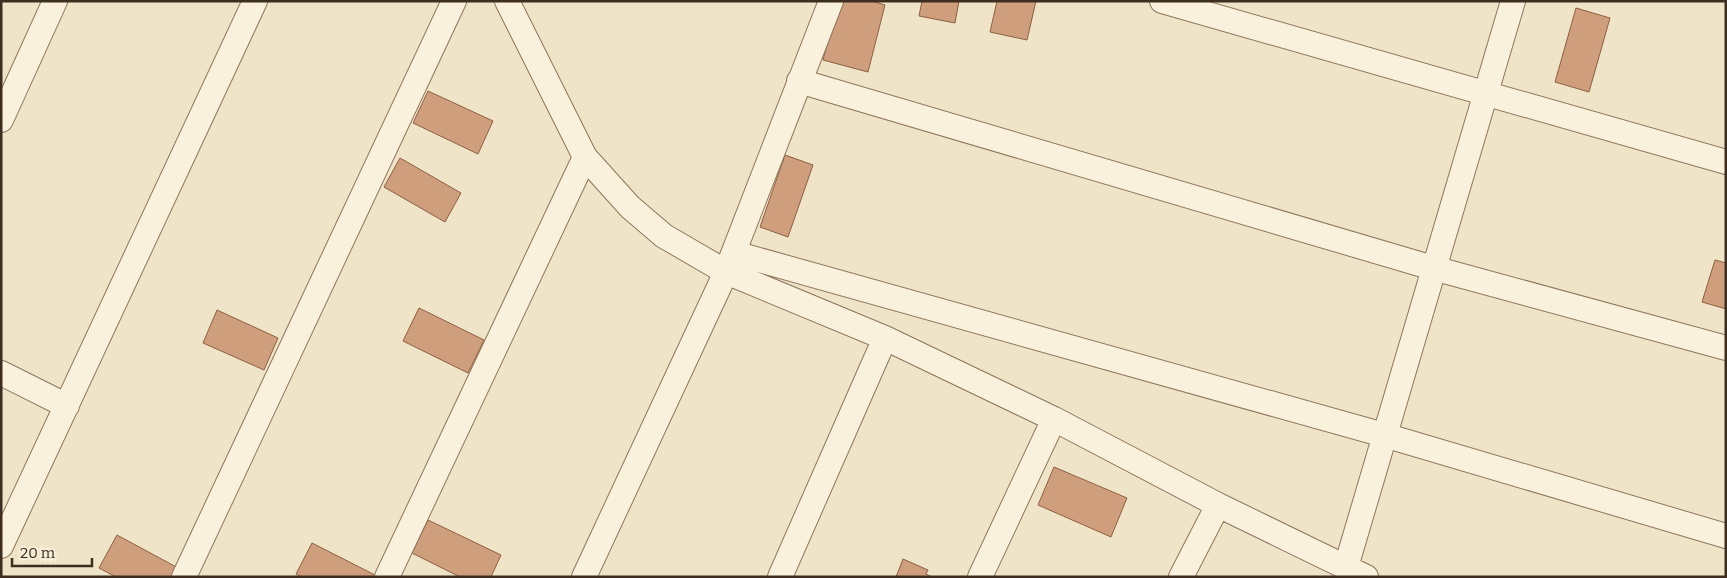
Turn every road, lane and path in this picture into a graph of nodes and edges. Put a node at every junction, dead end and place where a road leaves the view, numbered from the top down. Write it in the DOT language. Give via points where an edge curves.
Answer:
graph roads {
  1 [pos="55,1"];
  2 [pos="256,1"];
  3 [pos="454,1"];
  4 [pos="507,1"];
  5 [pos="831,1"];
  6 [pos="1162,1"];
  7 [pos="1513,1"];
  8 [pos="799,82"];
  9 [pos="1486,93"];
  10 [pos="1,120"];
  11 [pos="584,157"];
  12 [pos="1726,162"];
  13 [pos="730,263"];
  14 [pos="1434,268"];
  15 [pos="885,338"];
  16 [pos="1726,348"];
  17 [pos="1,373"];
  18 [pos="67,406"];
  19 [pos="1054,419"];
  20 [pos="1384,435"];
  21 [pos="1218,505"];
  22 [pos="1726,536"];
  23 [pos="1,546"];
  24 [pos="1356,572"];
  25 [pos="184,577"];
  26 [pos="387,577"];
  27 [pos="584,577"];
  28 [pos="780,577"];
  29 [pos="980,577"];
  30 [pos="1181,577"];
  1 -- 10 [label="street"];
  2 -- 18 [label="street"];
  3 -- 25 [label="street"];
  4 -- 11 [label="street"];
  5 -- 8 [label="street"];
  6 -- 9 [label="street"];
  7 -- 9 [label="street"];
  8 -- 13 [label="street"];
  8 -- 14 [label="street"];
  9 -- 12 [label="street"];
  9 -- 14 [label="street"];
  11 -- 13 [label="street" via="630,207 664,236"];
  11 -- 26 [label="street"];
  13 -- 15 [label="street"];
  13 -- 20 [label="street"];
  13 -- 27 [label="street"];
  14 -- 16 [label="street"];
  14 -- 20 [label="street"];
  15 -- 19 [label="street"];
  15 -- 28 [label="street"];
  17 -- 18 [label="street"];
  18 -- 23 [label="street"];
  19 -- 21 [label="street"];
  19 -- 29 [label="street"];
  20 -- 22 [label="street"];
  20 -- 24 [label="street"];
  21 -- 24 [label="street"];
  21 -- 30 [label="street"];
}
